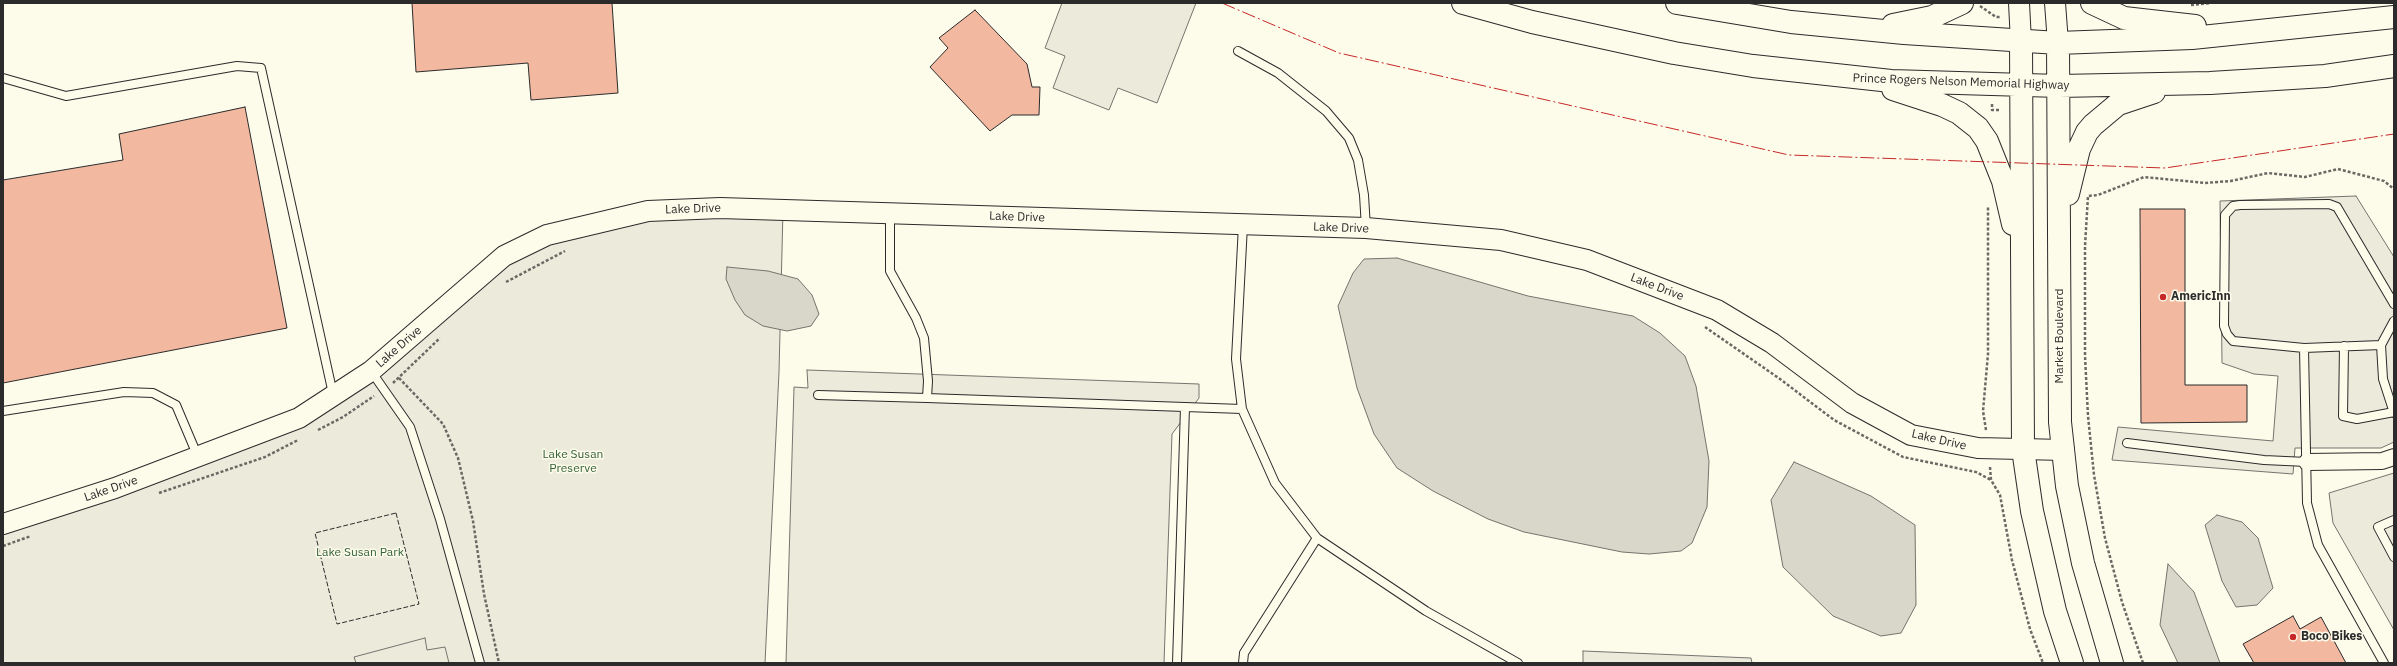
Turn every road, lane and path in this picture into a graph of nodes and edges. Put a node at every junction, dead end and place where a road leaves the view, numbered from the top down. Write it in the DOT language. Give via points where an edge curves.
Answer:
graph roads {
  1 [pos="1463,3"];
  2 [pos="1677,3"];
  3 [pos="1962,3"];
  4 [pos="2019,3"];
  5 [pos="2055,3"];
  6 [pos="2092,3"];
  7 [pos="2394,17"];
  8 [pos="1842,27"];
  9 [pos="2272,30"];
  10 [pos="2021,42"];
  11 [pos="2058,43"];
  12 [pos="1238,51"];
  13 [pos="2394,66"];
  14 [pos="3,78"];
  15 [pos="1846,78"];
  16 [pos="2210,83"];
  17 [pos="2021,86"];
  18 [pos="2059,86"];
  19 [pos="1992,104"];
  20 [pos="1999,110"];
  21 [pos="2394,189"];
  22 [pos="1988,205"];
  23 [pos="890,213"];
  24 [pos="1243,225"];
  25 [pos="1366,228"];
  26 [pos="2060,234"];
  27 [pos="570,249"];
  28 [pos="2022,263"];
  29 [pos="502,284"];
  30 [pos="2394,304"];
  31 [pos="2394,321"];
  32 [pos="1700,324"];
  33 [pos="444,334"];
  34 [pos="2381,345"];
  35 [pos="2344,346"];
  36 [pos="2304,348"];
  37 [pos="371,371"];
  38 [pos="399,378"];
  39 [pos="384,389"];
  40 [pos="818,395"];
  41 [pos="334,397"];
  42 [pos="927,398"];
  43 [pos="1185,407"];
  44 [pos="1242,409"];
  45 [pos="3,411"];
  46 [pos="2394,412"];
  47 [pos="311,434"];
  48 [pos="304,437"];
  49 [pos="2127,443"];
  50 [pos="1988,449"];
  51 [pos="2023,449"];
  52 [pos="2064,450"];
  53 [pos="2394,457"];
  54 [pos="198,458"];
  55 [pos="2307,462"];
  56 [pos="1991,480"];
  57 [pos="154,495"];
  58 [pos="2394,520"];
  59 [pos="3,524"];
  60 [pos="35,535"];
  61 [pos="1317,538"];
  62 [pos="3,546"];
  63 [pos="2394,557"];
  64 [pos="480,663"];
  65 [pos="499,663"];
  66 [pos="1177,663"];
  67 [pos="1243,663"];
  68 [pos="1518,663"];
  69 [pos="2043,663"];
  70 [pos="2072,663"];
  71 [pos="2112,663"];
  72 [pos="2143,663"];
  73 [pos="2384,663"];
  1 -- 15 [label="main road, Prince Rogers Nelson Memorial Highway" via="1540,24 1674,53"];
  2 -- 8 [label="main road" via="1791,22"];
  3 -- 8 [label="main road" via="1912,22"];
  4 -- 10 [label="street"];
  5 -- 11 [label="street, Market Boulevard"];
  6 -- 9 [label="main road" via="2124,18 2145,22"];
  7 -- 9 [label="main road"];
  8 -- 10 [label="main road"];
  9 -- 11 [label="main road" via="2192,38"];
  10 -- 11 [label="main road"];
  10 -- 17 [label="main road"];
  11 -- 18 [label="main road, Market Boulevard"];
  12 -- 25 [label="lane" via="1278,73 1326,111 1349,138 1358,160"];
  13 -- 16 [label="main road, Prince Rogers Nelson Memorial Highway" via="2325,76"];
  14 -- 41 [label="lane" via="66,96 237,66 261,68"];
  15 -- 17 [label="main road, Prince Rogers Nelson Memorial Highway"];
  15 -- 28 [label="main road" via="1910,93 1942,105 1959,112 1978,128 1987,141 2003,181"];
  16 -- 18 [label="main road, Prince Rogers Nelson Memorial Highway"];
  16 -- 26 [label="main road" via="2139,96 2118,104 2102,115 2087,132 2079,149"];
  17 -- 18 [label="main road, Prince Rogers Nelson Memorial Highway"];
  17 -- 28 [label="main road"];
  18 -- 26 [label="main road, Market Boulevard"];
  19 -- 20 [label="path" via="1992,110"];
  21 -- 72 [label="path" via="2384,182 2338,169 2305,177 2268,173 2205,183 2144,177 2098,195 2088,196 2085,246 2085,356 2094,475 2105,538 2120,595"];
  22 -- 50 [label="path" via="1988,354 1983,411"];
  23 -- 24 [label="street, Lake Drive"];
  23 -- 37 [label="street, Lake Drive" via="720,208 648,211 547,234 504,256"];
  23 -- 42 [label="lane" via="890,271 924,338"];
  24 -- 25 [label="street, Lake Drive"];
  24 -- 44 [label="lane" via="1236,359"];
  25 -- 50 [label="street, Lake Drive" via="1500,240 1587,260 1717,310 1772,343 1852,403 1911,435"];
  26 -- 52 [label="main road, Market Boulevard" via="2060,422"];
  27 -- 29 [label="path"];
  28 -- 51 [label="main road"];
  30 -- 36 [label="lane" via="2338,207 2329,204 2233,206 2224,215 2224,326 2227,334 2233,341"];
  31 -- 34 [label="lane"];
  32 -- 56 [label="path" via="1834,420 1903,457 1976,472"];
  33 -- 38 [label="path"];
  34 -- 35 [label="lane"];
  34 -- 46 [label="lane" via="2383,379"];
  35 -- 36 [label="lane"];
  35 -- 46 [label="lane" via="2343,416 2357,419"];
  36 -- 55 [label="lane"];
  37 -- 39 [label="lane"];
  37 -- 41 [label="street, Lake Drive"];
  38 -- 39 [label="path"];
  38 -- 65 [label="path" via="443,424 458,458 473,521 484,594"];
  39 -- 47 [label="path" via="343,417"];
  39 -- 64 [label="lane" via="410,427 440,519"];
  40 -- 42 [label="lane"];
  41 -- 54 [label="street, Lake Drive" via="299,418"];
  42 -- 43 [label="lane"];
  43 -- 44 [label="lane"];
  43 -- 66 [label="lane"];
  44 -- 61 [label="lane" via="1276,483"];
  45 -- 54 [label="lane" via="124,392 153,393 176,405"];
  48 -- 57 [label="path" via="265,457"];
  49 -- 55 [label="lane" via="2264,460"];
  50 -- 51 [label="street, Lake Drive"];
  50 -- 56 [label="path"];
  51 -- 52 [label="street, Lake Drive"];
  51 -- 70 [label="main road" via="2032,511 2055,611"];
  52 -- 71 [label="main road, Market Boulevard" via="2067,486 2083,563"];
  53 -- 55 [label="street" via="2382,461"];
  54 -- 59 [label="street, Lake Drive"];
  55 -- 73 [label="lane" via="2307,503 2318,545"];
  56 -- 69 [label="path" via="2000,495 2012,560 2030,629"];
  58 -- 63 [label="lane" via="2378,527"];
  60 -- 62 [label="path"];
  61 -- 67 [label="lane" via="1244,653"];
  61 -- 68 [label="lane" via="1426,611"];
}
